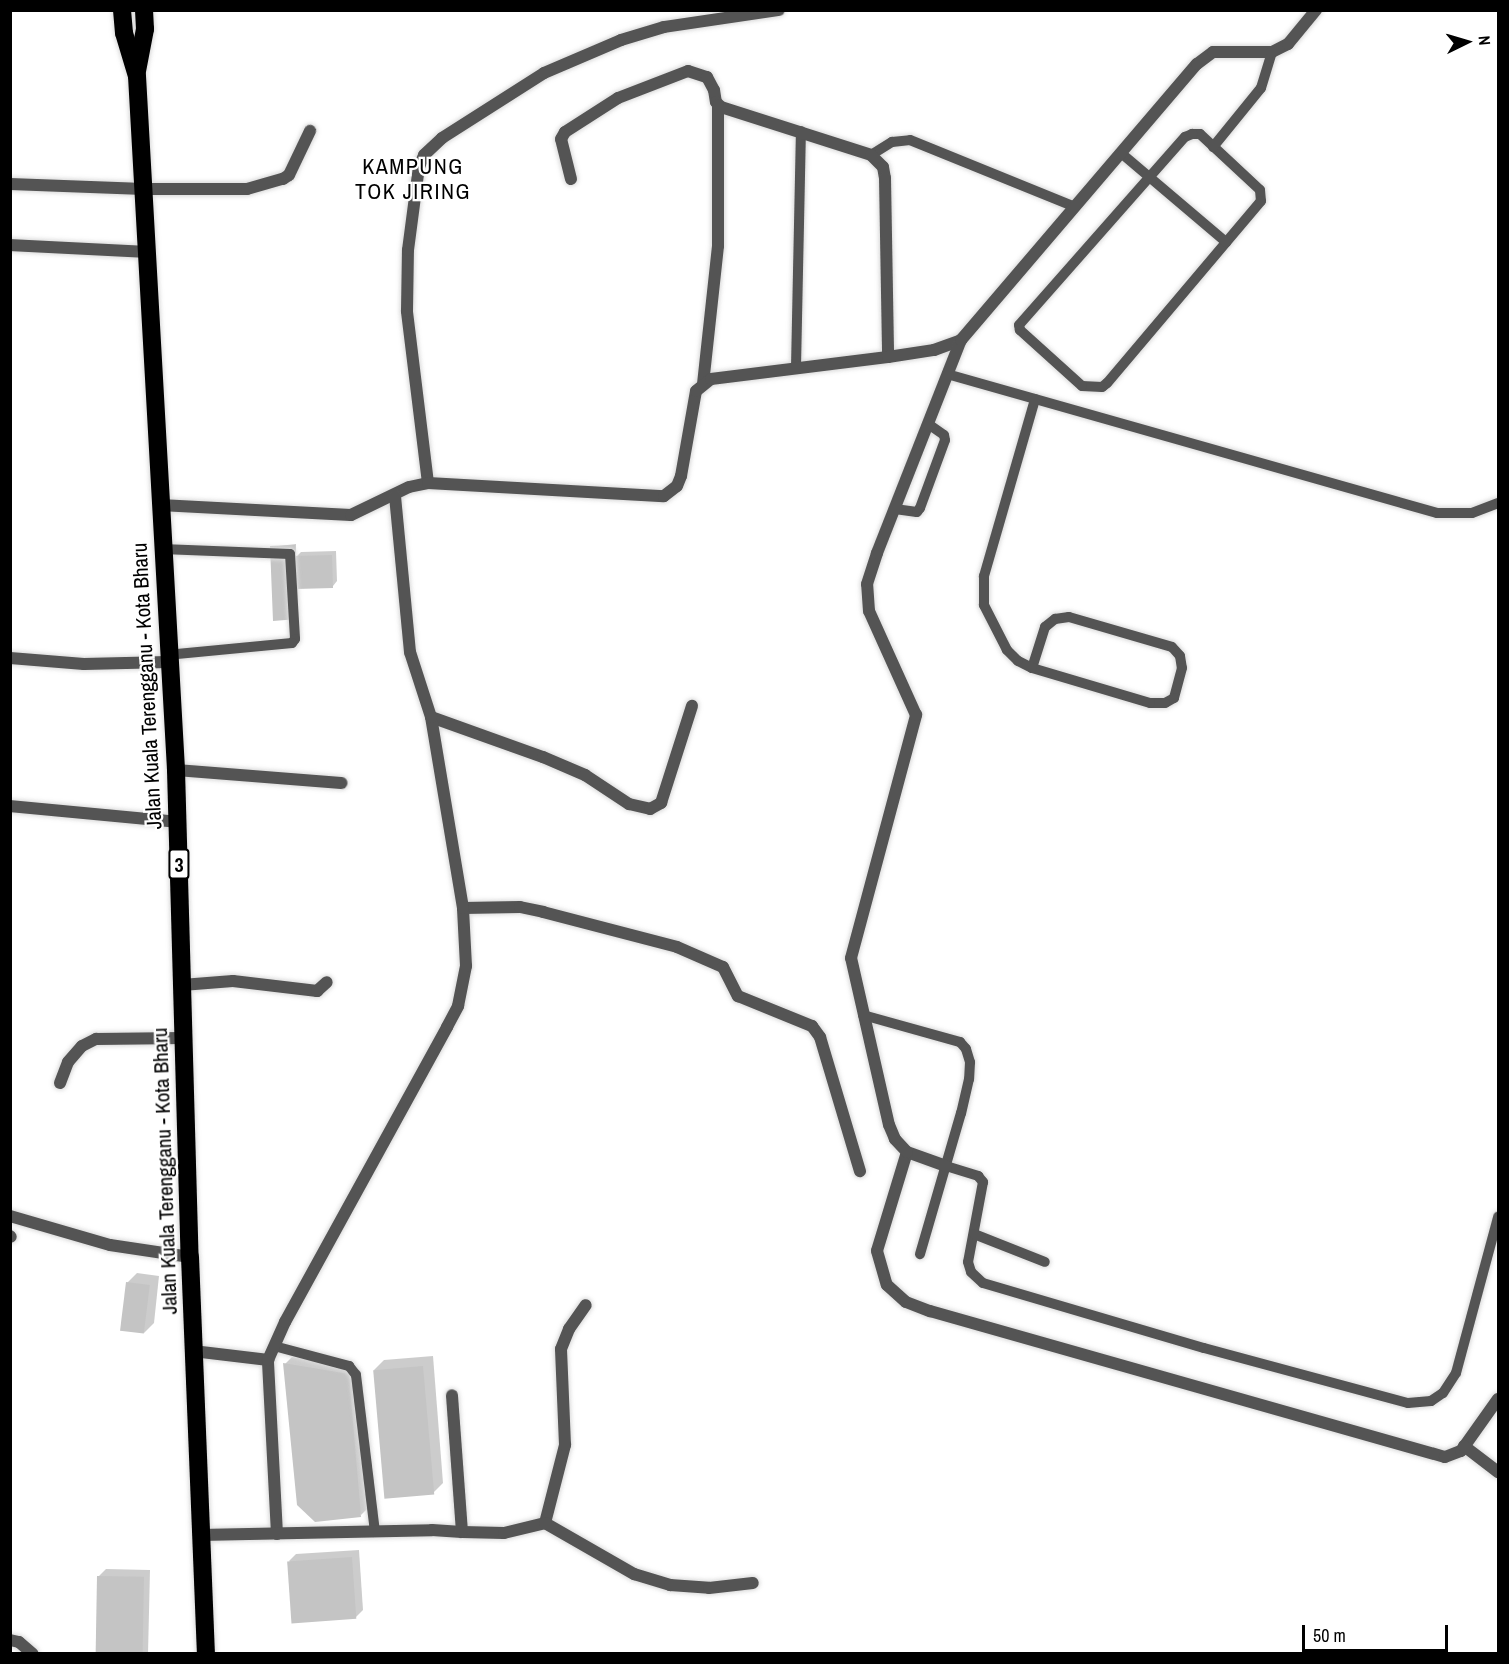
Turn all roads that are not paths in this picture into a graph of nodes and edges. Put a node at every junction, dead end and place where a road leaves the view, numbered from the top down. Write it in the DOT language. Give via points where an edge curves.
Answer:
graph roads {
  1 [pos="122,10"];
  2 [pos="144,10"];
  3 [pos="779,10"];
  4 [pos="1316,10"];
  5 [pos="1272,52"];
  6 [pos="137,76"];
  7 [pos="718,105"];
  8 [pos="801,131"];
  9 [pos="310,132"];
  10 [pos="1213,147"];
  11 [pos="1121,153"];
  12 [pos="871,155"];
  13 [pos="1150,177"];
  14 [pos="571,179"];
  15 [pos="10,184"];
  16 [pos="144,189"];
  17 [pos="1075,207"];
  18 [pos="1226,242"];
  19 [pos="10,245"];
  20 [pos="147,252"];
  21 [pos="961,340"];
  22 [pos="888,357"];
  23 [pos="796,368"];
  24 [pos="947,374"];
  25 [pos="703,384"];
  26 [pos="1035,399"];
  27 [pos="928,424"];
  28 [pos="428,483"];
  29 [pos="395,496"];
  30 [pos="1498,503"];
  31 [pos="160,505"];
  32 [pos="895,509"];
  33 [pos="162,549"];
  34 [pos="10,658"];
  35 [pos="167,659"];
  36 [pos="1032,668"];
  37 [pos="692,706"];
  38 [pos="431,717"];
  39 [pos="176,770"];
  40 [pos="341,783"];
  41 [pos="10,807"];
  42 [pos="178,822"];
  43 [pos="463,908"];
  44 [pos="327,982"];
  45 [pos="182,985"];
  46 [pos="863,1015"];
  47 [pos="184,1038"];
  48 [pos="60,1083"];
  49 [pos="907,1152"];
  50 [pos="946,1166"];
  51 [pos="860,1171"];
  52 [pos="10,1216"];
  53 [pos="1498,1216"];
  54 [pos="974,1234"];
  55 [pos="920,1254"];
  56 [pos="190,1257"];
  57 [pos="1045,1262"];
  58 [pos="586,1305"];
  59 [pos="274,1346"];
  60 [pos="193,1351"];
  61 [pos="267,1360"];
  62 [pos="452,1395"];
  63 [pos="1498,1399"];
  64 [pos="1464,1446"];
  65 [pos="1498,1472"];
  66 [pos="545,1523"];
  67 [pos="375,1532"];
  68 [pos="462,1532"];
  69 [pos="277,1534"];
  70 [pos="200,1535"];
  71 [pos="753,1583"];
  72 [pos="10,1640"];
  73 [pos="33,1653"];
  74 [pos="206,1653"];
  1 -- 6 [label="highway, 3" via="124,33"];
  2 -- 6 [label="highway, 3"];
  3 -- 28 [label="street" via="675,25 621,40 544,73 442,138 424,155 408,250 407,311"];
  4 -- 5 [label="street" via="1288,44"];
  5 -- 10 [label="lane" via="1261,88"];
  5 -- 11 [label="street" via="1213,52 1197,64"];
  6 -- 16 [label="highway, Jalan Kuala Terengganu - Kota Bharu / 3"];
  7 -- 8 [label="street"];
  7 -- 14 [label="street" via="711,83 694,71 681,72 618,98 562,135"];
  7 -- 25 [label="street" via="718,246"];
  8 -- 12 [label="street"];
  8 -- 23 [label="lane"];
  9 -- 16 [label="street" via="294,167 283,179 248,189"];
  10 -- 13 [label="lane" via="1200,134 1185,137"];
  10 -- 18 [label="lane" via="1260,190 1261,201"];
  11 -- 13 [label="lane"];
  11 -- 17 [label="street"];
  12 -- 17 [label="lane" via="892,142 910,140"];
  12 -- 22 [label="street" via="883,167 885,178"];
  13 -- 18 [label="lane"];
  13 -- 18 [label="lane" via="1019,325 1082,386 1102,387 1107,382"];
  15 -- 16 [label="street"];
  16 -- 20 [label="highway, Jalan Kuala Terengganu - Kota Bharu / 3"];
  17 -- 21 [label="street"];
  19 -- 20 [label="street"];
  20 -- 31 [label="highway, Jalan Kuala Terengganu - Kota Bharu / 3"];
  21 -- 22 [label="street" via="934,350"];
  21 -- 24 [label="street"];
  22 -- 23 [label="street"];
  23 -- 25 [label="street" via="721,376"];
  24 -- 26 [label="lane"];
  24 -- 27 [label="street"];
  25 -- 28 [label="street" via="693,401 681,476 677,486 664,496"];
  26 -- 30 [label="lane" via="1437,513 1472,513"];
  26 -- 36 [label="lane" via="982,591 984,605 1007,650 1018,662"];
  27 -- 32 [label="street"];
  27 -- 32 [label="lane" via="945,440 920,508 917,512"];
  28 -- 29 [label="street" via="409,487"];
  29 -- 31 [label="street" via="351,515"];
  29 -- 38 [label="street" via="410,652"];
  31 -- 33 [label="highway, Jalan Kuala Terengganu - Kota Bharu / 3"];
  32 -- 46 [label="street" via="867,585 867,598 869,611 916,715 851,958"];
  33 -- 35 [label="highway, Jalan Kuala Terengganu - Kota Bharu / 3"];
  33 -- 35 [label="lane" via="290,554 295,639 292,643"];
  34 -- 35 [label="street" via="84,664"];
  35 -- 39 [label="highway, Jalan Kuala Terengganu - Kota Bharu / 3"];
  36 -- 36 [label="lane" via="1150,703 1165,703 1174,698 1182,668 1180,656 1172,647 1069,617 1055,619 1045,627"];
  37 -- 38 [label="street" via="661,803 650,809 628,804 585,775 543,757"];
  38 -- 43 [label="street"];
  39 -- 40 [label="street"];
  39 -- 42 [label="highway, Jalan Kuala Terengganu - Kota Bharu / 3"];
  41 -- 42 [label="street"];
  42 -- 45 [label="highway, Jalan Kuala Terengganu - Kota Bharu / 3"];
  43 -- 51 [label="street" via="531,910 677,947 723,967 738,996 812,1026 820,1037"];
  43 -- 59 [label="street" via="466,966 458,1006"];
  44 -- 45 [label="street" via="317,991 233,981"];
  45 -- 47 [label="highway, Jalan Kuala Terengganu - Kota Bharu / 3"];
  46 -- 49 [label="street" via="889,1125"];
  46 -- 50 [label="lane" via="960,1042 966,1049 969,1079"];
  47 -- 48 [label="street" via="96,1039 82,1046 68,1062"];
  47 -- 56 [label="highway, Jalan Kuala Terengganu - Kota Bharu / 3"];
  49 -- 50 [label="street"];
  49 -- 64 [label="street" via="877,1251 887,1285 906,1302 1445,1457"];
  50 -- 54 [label="lane" via="978,1176 983,1182"];
  50 -- 55 [label="lane"];
  52 -- 56 [label="street" via="110,1245"];
  53 -- 54 [label="lane" via="1456,1372 1443,1393 1423,1404 1204,1348 983,1283 969,1268"];
  54 -- 57 [label="lane"];
  56 -- 60 [label="highway, Jalan Kuala Terengganu - Kota Bharu / 3"];
  58 -- 66 [label="street" via="561,1349 566,1445"];
  59 -- 61 [label="street"];
  59 -- 67 [label="lane" via="349,1366 356,1375"];
  60 -- 61 [label="street"];
  60 -- 70 [label="highway, Jalan Kuala Terengganu - Kota Bharu / 3"];
  61 -- 69 [label="street"];
  62 -- 68 [label="street"];
  63 -- 64 [label="street"];
  64 -- 65 [label="street"];
  66 -- 68 [label="street" via="504,1533"];
  66 -- 71 [label="street" via="634,1574 670,1585"];
  67 -- 68 [label="street"];
  67 -- 69 [label="street"];
  69 -- 70 [label="street"];
  70 -- 74 [label="highway, Jalan Kuala Terengganu - Kota Bharu / 3"];
  72 -- 73 [label="street"];
}
